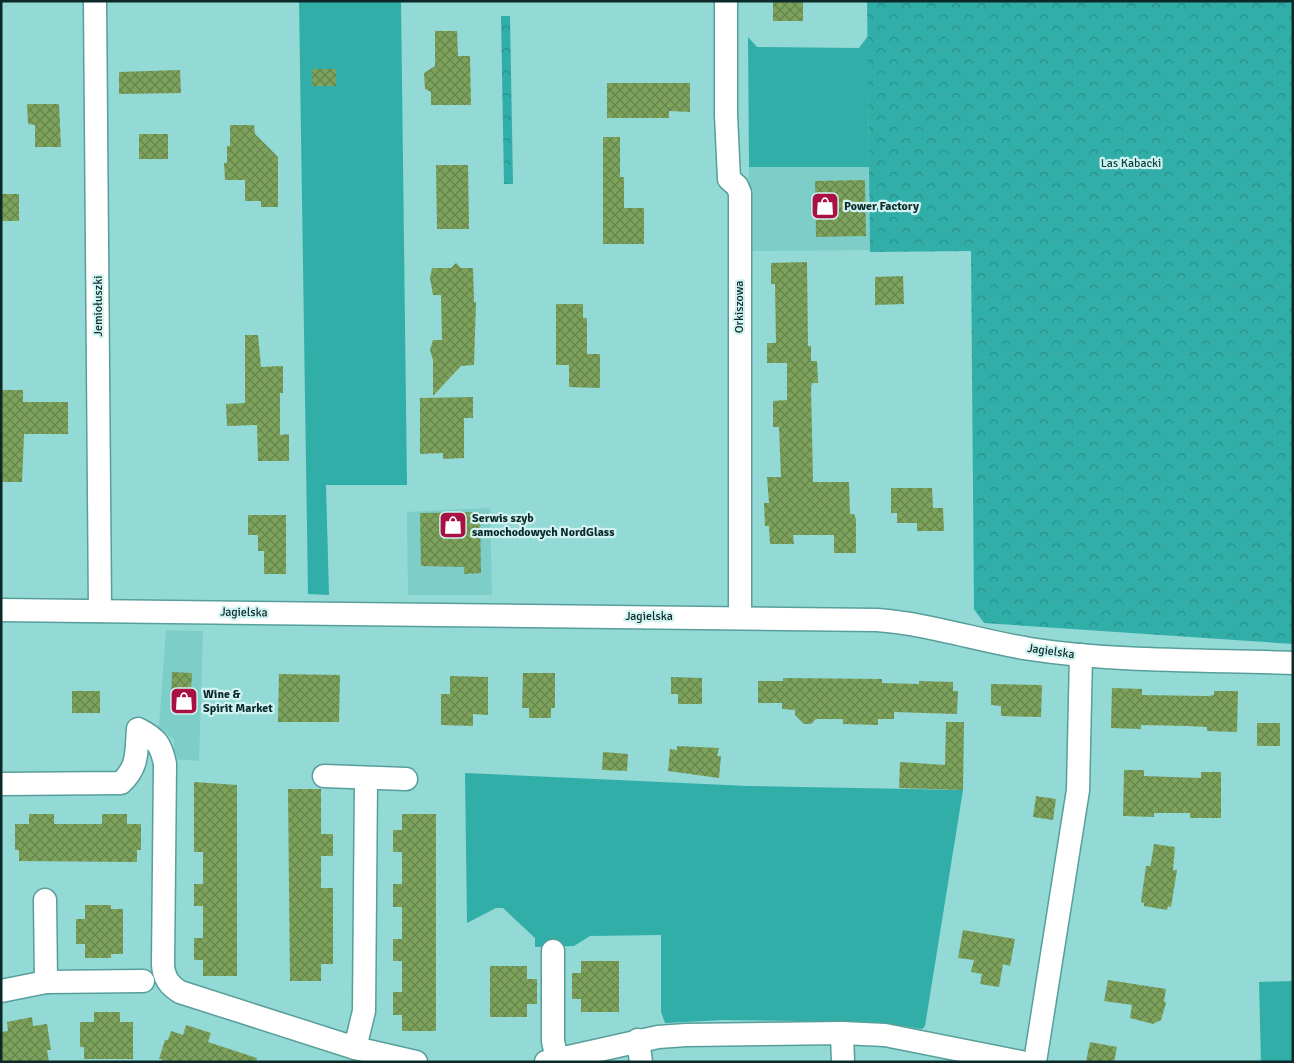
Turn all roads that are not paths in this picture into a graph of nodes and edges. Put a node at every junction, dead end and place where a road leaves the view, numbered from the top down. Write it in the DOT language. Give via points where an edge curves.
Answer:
graph roads {
  1 [pos="95,1"];
  2 [pos="726,1"];
  3 [pos="1,610"];
  4 [pos="100,611"];
  5 [pos="740,617"];
  6 [pos="1081,655"];
  7 [pos="1293,662"];
  8 [pos="324,776"];
  9 [pos="366,778"];
  10 [pos="406,779"];
  11 [pos="1,784"];
  12 [pos="45,900"];
  13 [pos="553,951"];
  14 [pos="143,981"];
  15 [pos="46,982"];
  16 [pos="1,992"];
  17 [pos="842,1033"];
  18 [pos="355,1048"];
  19 [pos="639,1051"];
  20 [pos="552,1061"];
  21 [pos="416,1062"];
  22 [pos="842,1062"];
  23 [pos="1020,1062"];
  24 [pos="1036,1062"];
  1 -- 4 [label="street, Jemiołuszki"];
  2 -- 5 [label="street, Orkiszowa" via="729,179 740,192"];
  3 -- 4 [label="street, Jagielska"];
  4 -- 5 [label="street, Jagielska"];
  5 -- 6 [label="street, Jagielska" via="909,623 1030,649"];
  6 -- 7 [label="street, Jagielska"];
  6 -- 24 [label="street" via="1078,790"];
  8 -- 9 [label="street"];
  9 -- 10 [label="street"];
  9 -- 18 [label="street" via="364,1011"];
  11 -- 18 [label="street" via="121,782 131,773 135,763 138,729 150,735 162,748 165,764 163,965 167,981 180,992"];
  12 -- 15 [label="street"];
  13 -- 20 [label="street"];
  14 -- 15 [label="street"];
  15 -- 16 [label="street"];
  17 -- 19 [label="street" via="686,1035"];
  17 -- 22 [label="street"];
  17 -- 23 [label="street" via="885,1035"];
  18 -- 21 [label="street"];
  19 -- 20 [label="street"];
}
